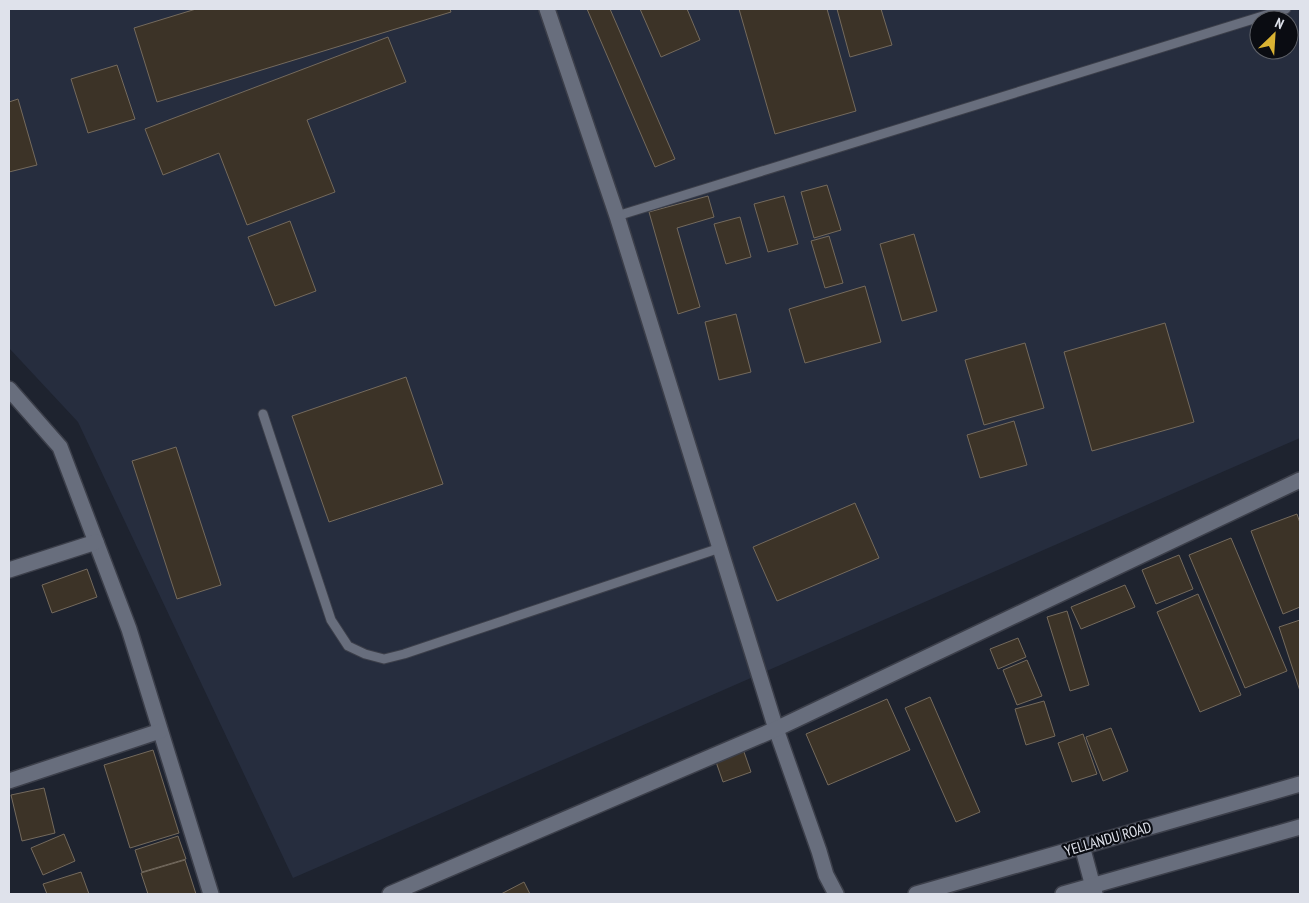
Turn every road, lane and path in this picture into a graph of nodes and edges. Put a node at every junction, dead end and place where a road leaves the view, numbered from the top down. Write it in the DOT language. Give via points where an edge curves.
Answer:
graph roads {
  1 [pos="547,9"];
  2 [pos="1286,9"];
  3 [pos="617,216"];
  4 [pos="9,389"];
  5 [pos="263,414"];
  6 [pos="1300,480"];
  7 [pos="96,542"];
  8 [pos="720,548"];
  9 [pos="9,570"];
  10 [pos="776,729"];
  11 [pos="160,731"];
  12 [pos="9,781"];
  13 [pos="1300,784"];
  14 [pos="1300,827"];
  15 [pos="1082,846"];
  16 [pos="1094,890"];
  17 [pos="211,894"];
  18 [pos="390,894"];
  19 [pos="836,894"];
  20 [pos="916,894"];
  21 [pos="1063,894"];
  1 -- 3 [label="street"];
  2 -- 3 [label="lane"];
  3 -- 8 [label="street"];
  4 -- 7 [label="street" via="60,447"];
  5 -- 8 [label="lane" via="331,620 348,646 365,654 384,659 404,654"];
  6 -- 10 [label="street"];
  7 -- 9 [label="street"];
  7 -- 11 [label="street" via="129,629"];
  8 -- 10 [label="street"];
  10 -- 18 [label="street"];
  10 -- 19 [label="street" via="826,875"];
  11 -- 12 [label="street"];
  11 -- 17 [label="street"];
  13 -- 15 [label="street, YELLANDU ROAD"];
  14 -- 16 [label="street"];
  15 -- 16 [label="street"];
  15 -- 20 [label="street, YELLANDU ROAD"];
  16 -- 21 [label="street"];
}
